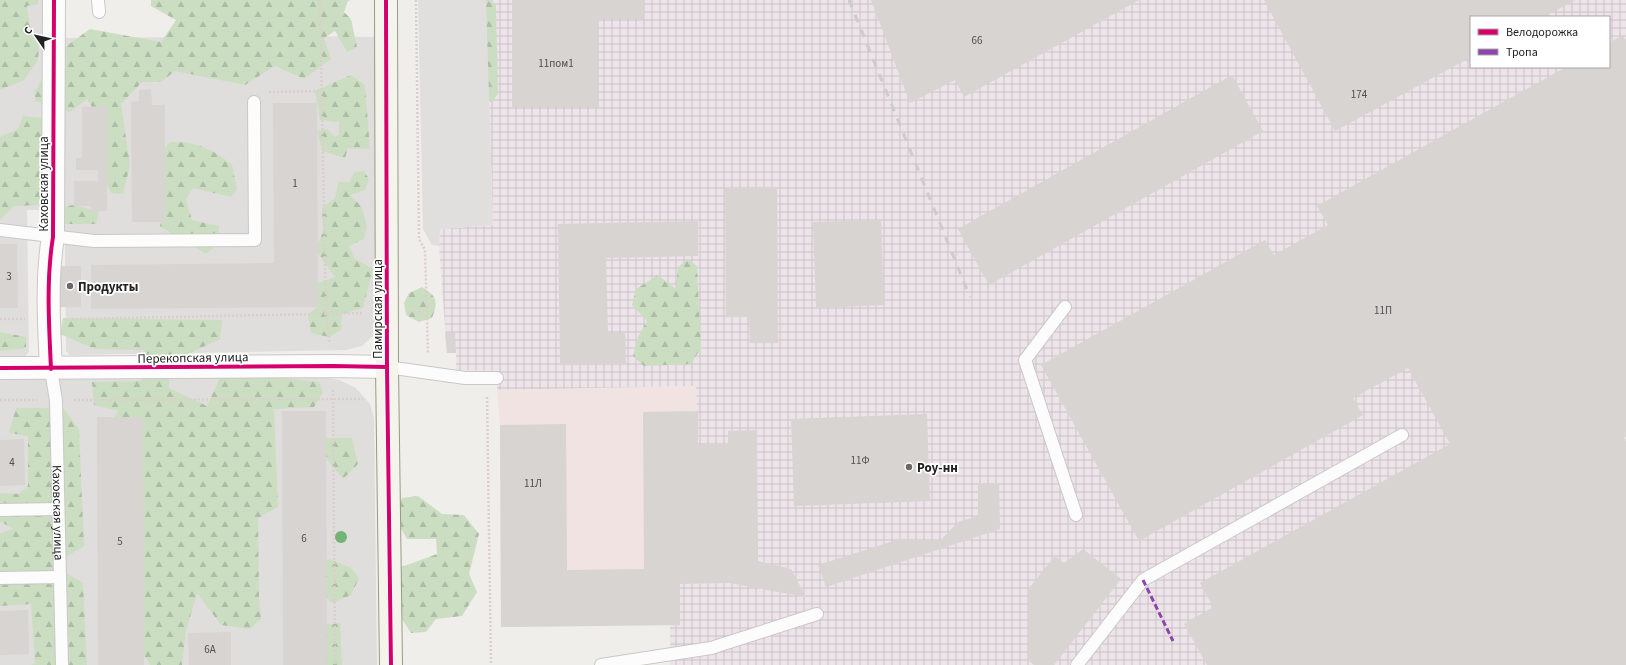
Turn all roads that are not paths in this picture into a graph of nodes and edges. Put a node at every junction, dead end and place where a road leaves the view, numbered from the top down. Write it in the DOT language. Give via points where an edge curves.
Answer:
graph roads {
  1 [pos="54,0"];
  2 [pos="98,0"];
  3 [pos="386,0"];
  4 [pos="98,12"];
  5 [pos="254,102"];
  6 [pos="0,230"];
  7 [pos="53,237"];
  8 [pos="1065,307"];
  9 [pos="387,367"];
  10 [pos="0,368"];
  11 [pos="51,369"];
  12 [pos="492,378"];
  13 [pos="1402,435"];
  14 [pos="58,509"];
  15 [pos="0,510"];
  16 [pos="1076,516"];
  17 [pos="60,577"];
  18 [pos="0,578"];
  19 [pos="817,614"];
  20 [pos="62,665"];
  21 [pos="391,665"];
  22 [pos="601,665"];
  23 [pos="1077,665"];
  1 -- 7 [label="street, Каховская улица"];
  2 -- 4 [label="lane"];
  3 -- 9 [label="street, Памирская улица"];
  5 -- 7 [label="lane" via="254,240 94,241"];
  6 -- 7 [label="lane"];
  7 -- 11 [label="street, Каховская улица" via="49,319"];
  8 -- 16 [label="lane" via="1025,360"];
  9 -- 11 [label="street, Перекопская улица"];
  9 -- 12 [label="lane" via="465,378"];
  9 -- 21 [label="street, Памирская улица"];
  10 -- 11 [label="street, Перекопская улица"];
  11 -- 14 [label="lane, Каховская улица" via="56,400"];
  13 -- 23 [label="lane" via="1143,580"];
  14 -- 15 [label="lane"];
  14 -- 17 [label="lane, Каховская улица"];
  17 -- 18 [label="lane"];
  17 -- 20 [label="lane, Каховская улица"];
  19 -- 22 [label="lane" via="711,648"];
}
